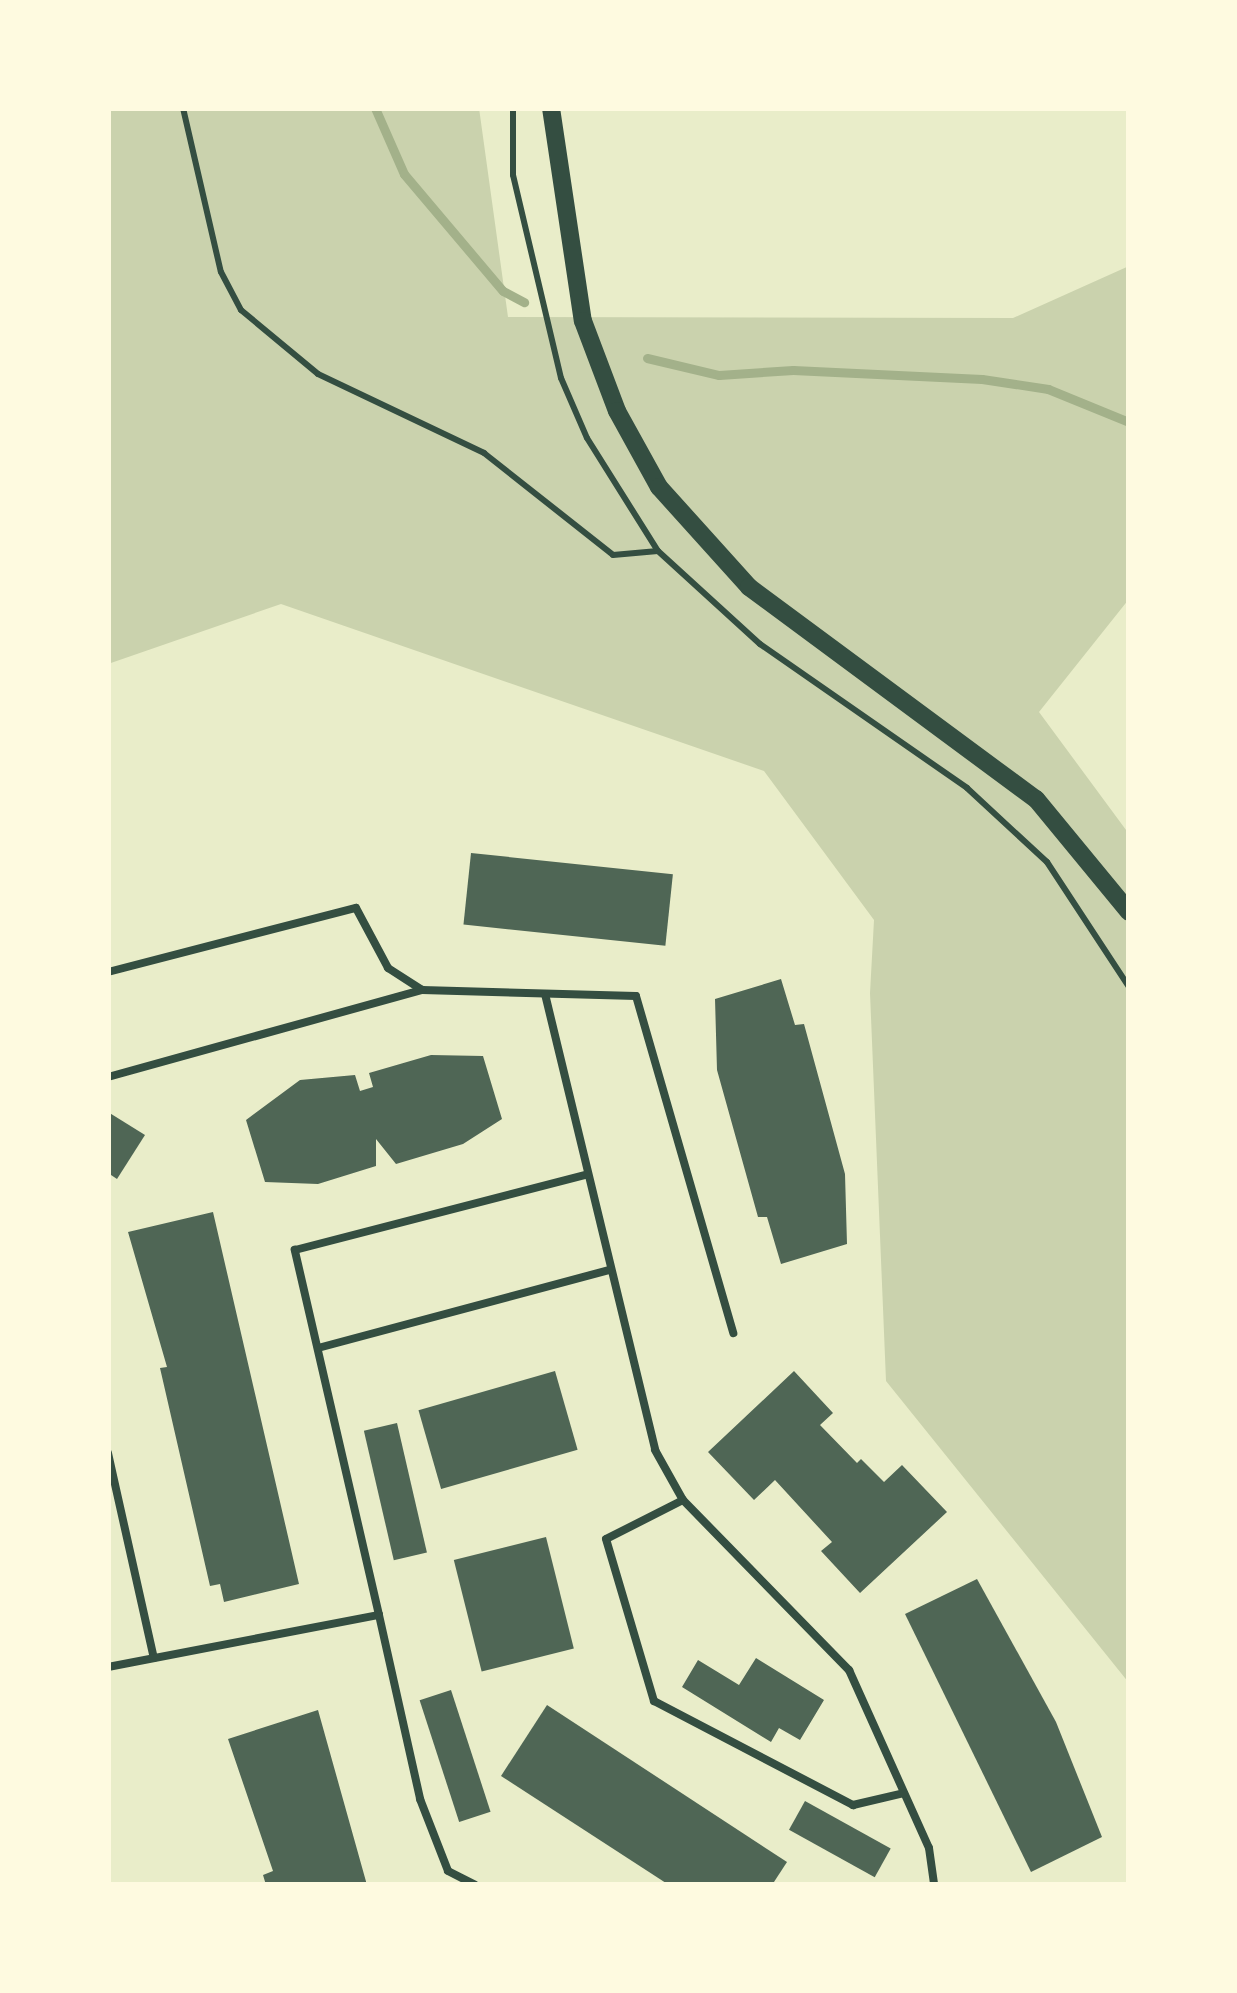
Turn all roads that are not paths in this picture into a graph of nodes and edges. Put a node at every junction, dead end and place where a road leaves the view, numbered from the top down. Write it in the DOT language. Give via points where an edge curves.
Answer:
graph roads {
  1 [pos="551,108"];
  2 [pos="1129,912"];
  3 [pos="108,972"];
  4 [pos="422,991"];
  5 [pos="545,994"];
  6 [pos="108,1077"];
  7 [pos="585,1175"];
  8 [pos="609,1270"];
  9 [pos="733,1334"];
  10 [pos="318,1348"];
  11 [pos="108,1453"];
  12 [pos="683,1500"];
  13 [pos="380,1615"];
  14 [pos="154,1658"];
  15 [pos="108,1667"];
  16 [pos="904,1793"];
  17 [pos="475,1885"];
  18 [pos="934,1885"];
  1 -- 2 [label="street" via="583,321 617,411 659,487 749,587 1036,799"];
  3 -- 4 [label="lane" via="356,908 388,968"];
  4 -- 5 [label="lane"];
  4 -- 6 [label="lane"];
  5 -- 7 [label="lane"];
  5 -- 9 [label="lane" via="636,996"];
  7 -- 8 [label="lane"];
  7 -- 10 [label="lane" via="295,1250"];
  8 -- 10 [label="lane"];
  8 -- 12 [label="lane" via="655,1450"];
  10 -- 13 [label="lane"];
  11 -- 14 [label="lane"];
  12 -- 16 [label="lane" via="849,1670"];
  12 -- 16 [label="lane" via="606,1539 654,1701 853,1805"];
  13 -- 14 [label="lane"];
  13 -- 17 [label="lane" via="420,1799 448,1871"];
  14 -- 15 [label="lane"];
  16 -- 18 [label="lane" via="929,1849"];
}
